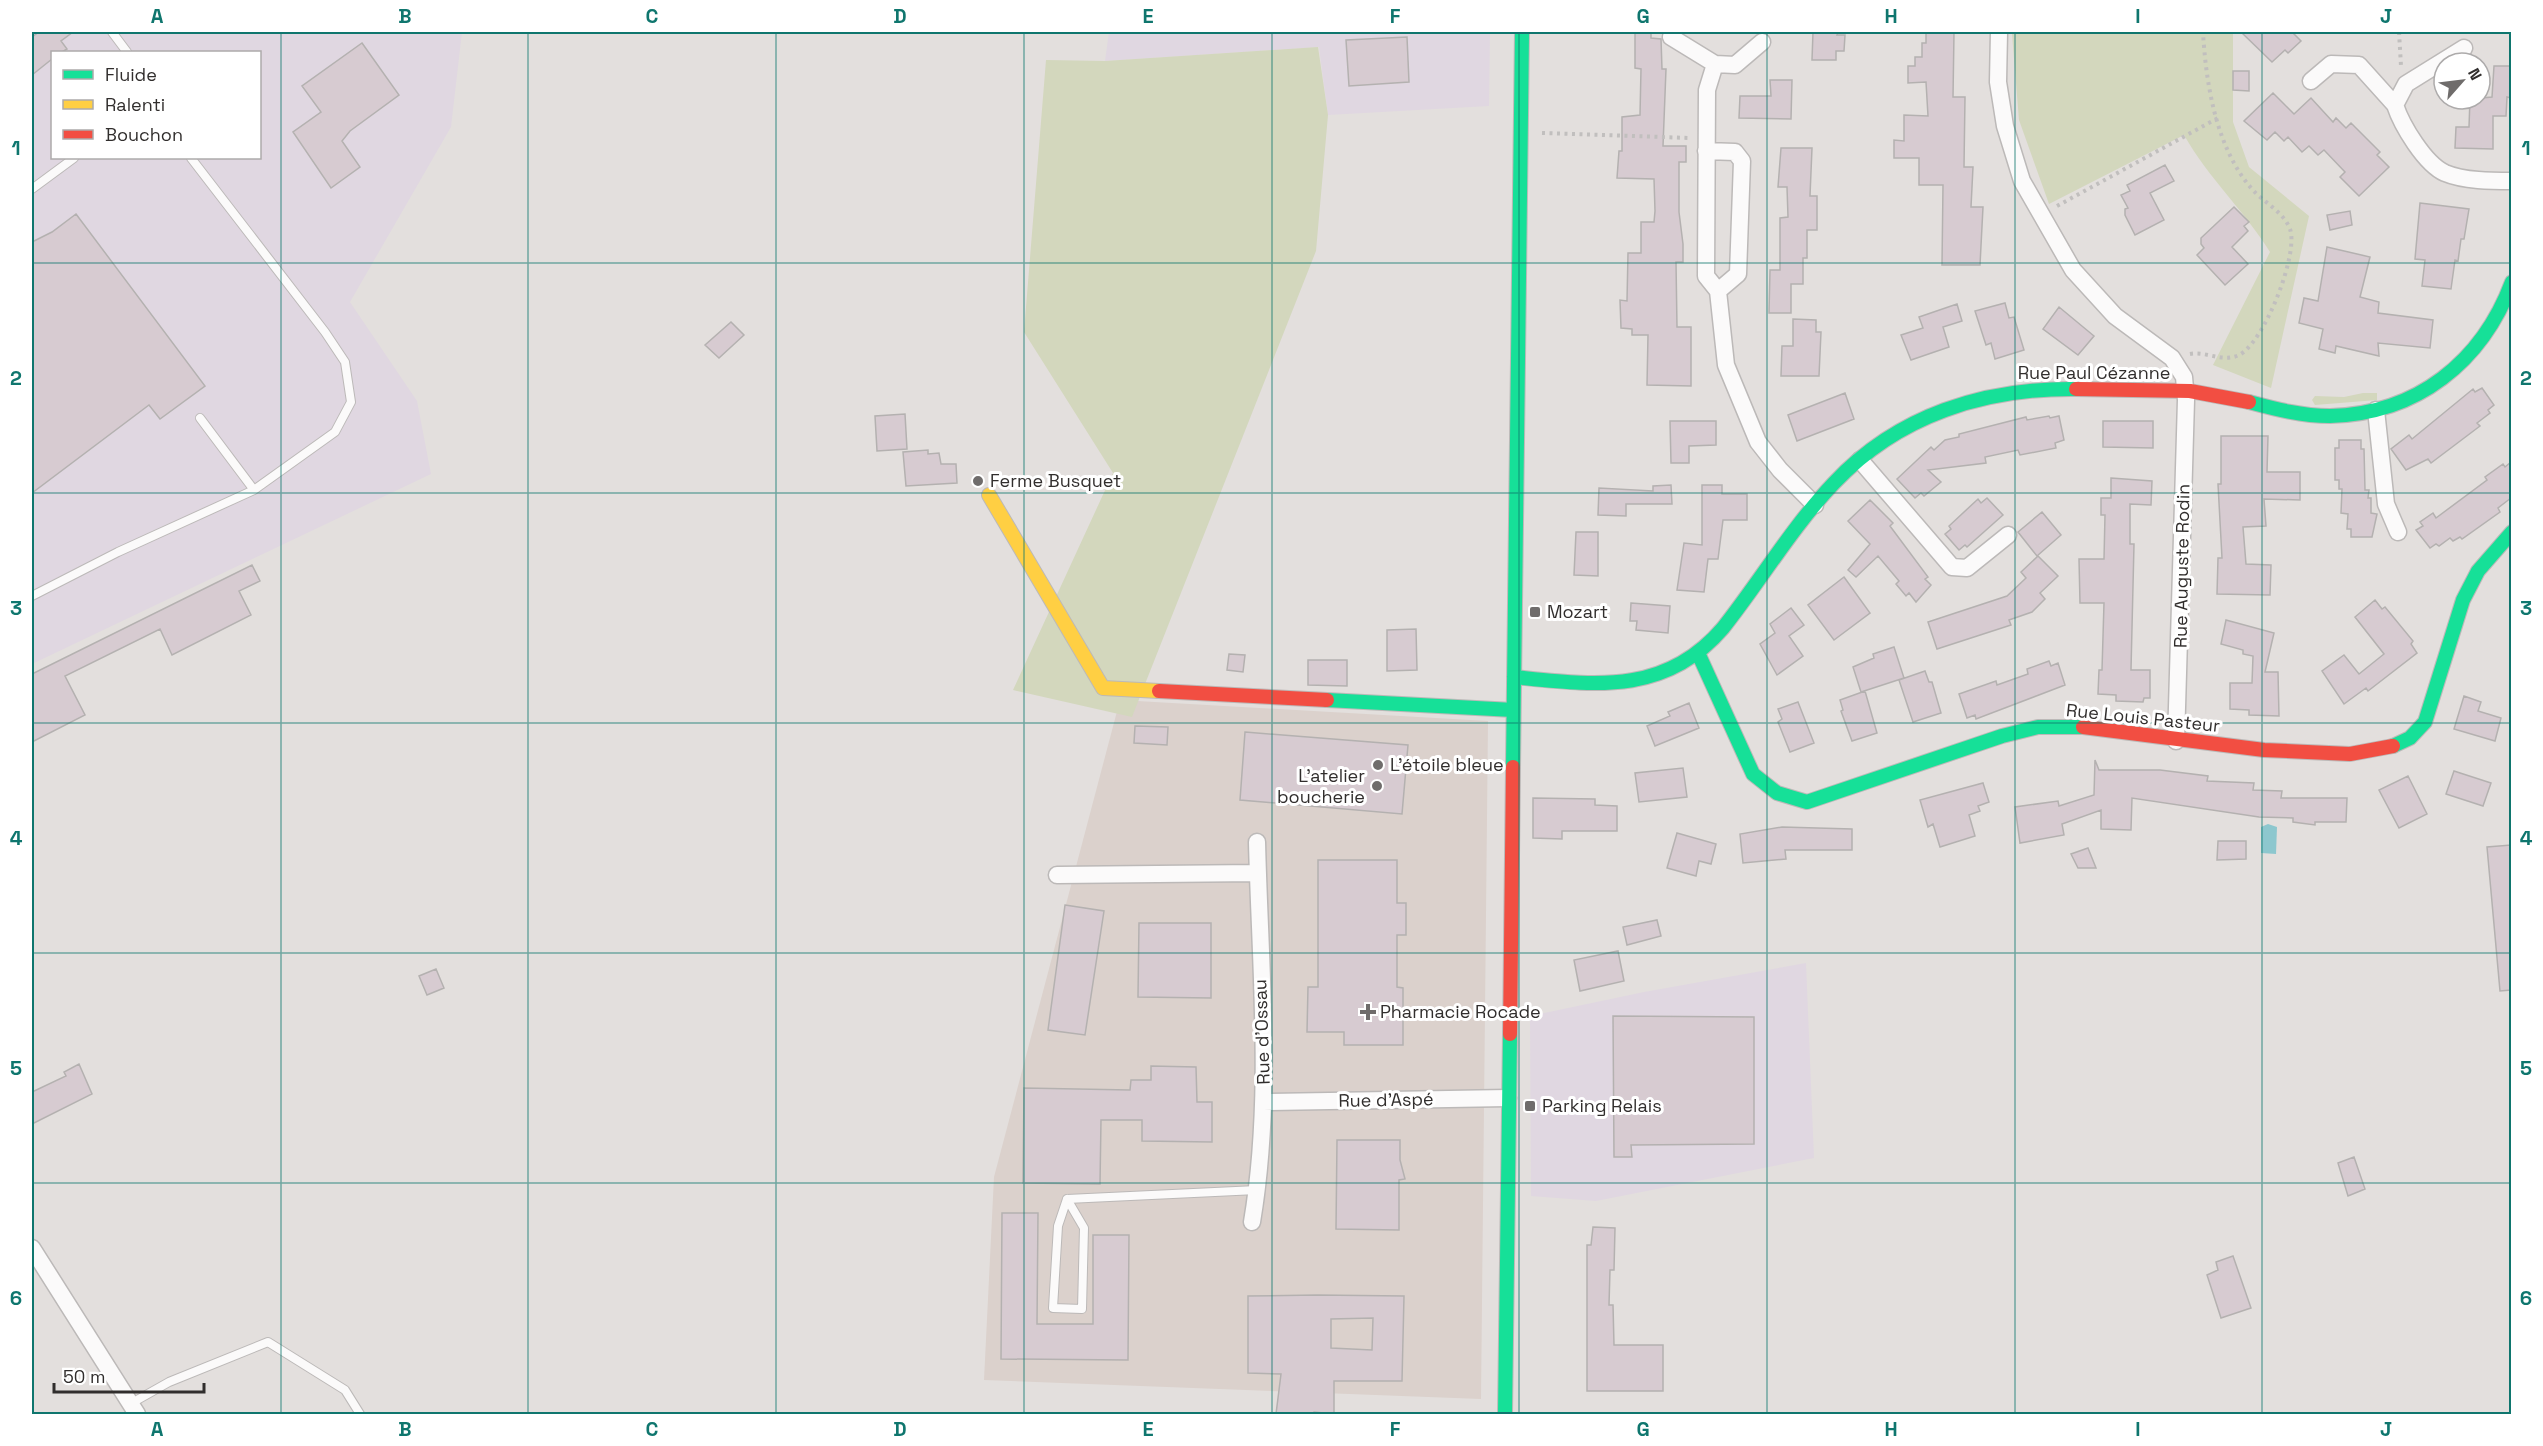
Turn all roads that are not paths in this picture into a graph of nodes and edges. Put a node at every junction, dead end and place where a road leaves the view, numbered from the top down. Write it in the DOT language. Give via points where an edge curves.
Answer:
graph roads {
  1 [pos="112,32"];
  2 [pos="1522,32"];
  3 [pos="1999,32"];
  4 [pos="1671,37"];
  5 [pos="1762,42"];
  6 [pos="2464,48"];
  7 [pos="126,51"];
  8 [pos="1715,63"];
  9 [pos="2311,81"];
  10 [pos="2395,105"];
  11 [pos="1706,145"];
  12 [pos="73,159"];
  13 [pos="192,159"];
  14 [pos="2511,181"];
  15 [pos="32,189"];
  16 [pos="2511,282"];
  17 [pos="1718,291"];
  18 [pos="2186,391"];
  19 [pos="2376,410"];
  20 [pos="201,418"];
  21 [pos="1860,460"];
  22 [pos="254,490"];
  23 [pos="989,495"];
  24 [pos="1815,505"];
  25 [pos="2398,532"];
  26 [pos="2511,532"];
  27 [pos="2008,535"];
  28 [pos="32,596"];
  29 [pos="1698,653"];
  30 [pos="1514,677"];
  31 [pos="1513,710"];
  32 [pos="2176,741"];
  33 [pos="1257,842"];
  34 [pos="1257,873"];
  35 [pos="1057,875"];
  36 [pos="1508,1098"];
  37 [pos="1264,1102"];
  38 [pos="1258,1190"];
  39 [pos="1066,1199"];
  40 [pos="1252,1222"];
  41 [pos="32,1248"];
  42 [pos="133,1409"];
  43 [pos="360,1414"];
  44 [pos="1505,1414"];
  1 -- 7 [label="lane"];
  2 -- 30 [label="street"];
  3 -- 18 [label="street" via="1998,82 2005,126 2022,181 2073,270 2115,316 2172,358 2184,377"];
  4 -- 8 [label="street"];
  5 -- 8 [label="street" via="1735,65"];
  6 -- 10 [label="street" via="2406,84"];
  8 -- 11 [label="street" via="1707,90"];
  9 -- 10 [label="street" via="2331,64 2359,65"];
  10 -- 14 [label="street" via="2401,124 2434,166 2446,173"];
  11 -- 17 [label="street" via="1706,276"];
  11 -- 17 [label="street" via="1735,152 1742,161 1738,274"];
  12 -- 15 [label="lane"];
  13 -- 22 [label="lane" via="345,362 351,402 335,432"];
  16 -- 19 [label="street, Rue Paul Cézanne" via="2493,324 2474,353 2447,377 2417,395"];
  17 -- 24 [label="street" via="1726,365 1738,399 1758,442"];
  18 -- 19 [label="street, Rue Paul Cézanne" via="2330,416"];
  18 -- 21 [label="street, Rue Paul Cézanne" via="2038,389 1994,394 1944,409 1898,433"];
  18 -- 32 [label="street, Rue Auguste Rodin"];
  19 -- 25 [label="street" via="2386,504"];
  20 -- 22 [label="lane"];
  21 -- 24 [label="street, Rue Paul Cézanne"];
  21 -- 27 [label="street" via="1952,567 1967,568"];
  22 -- 28 [label="lane"];
  23 -- 31 [label="street" via="1104,688"];
  24 -- 29 [label="street, Rue Paul Cézanne" via="1730,619"];
  26 -- 32 [label="street, Rue Louis Pasteur" via="2478,571 2468,591 2425,722 2410,738 2386,748 2350,754"];
  29 -- 30 [label="street, Rue Paul Cézanne" via="1665,671 1630,683"];
  29 -- 32 [label="street, Rue Louis Pasteur" via="1753,774 1766,788 1786,799 1807,802 2038,727 2076,726"];
  30 -- 31 [label="street"];
  31 -- 36 [label="street"];
  33 -- 34 [label="street, Rue d'Ossau"];
  34 -- 35 [label="street"];
  34 -- 37 [label="street, Rue d'Ossau"];
  36 -- 37 [label="street, Rue d'Aspé"];
  36 -- 44 [label="street"];
  37 -- 38 [label="street, Rue d'Ossau"];
  38 -- 39 [label="lane"];
  38 -- 40 [label="street, Rue d'Ossau"];
  39 -- 39 [label="lane" via="1058,1226 1053,1308 1082,1308 1084,1228"];
  41 -- 42 [label="street"];
  42 -- 43 [label="lane" via="169,1382 268,1342 345,1390"];
}
